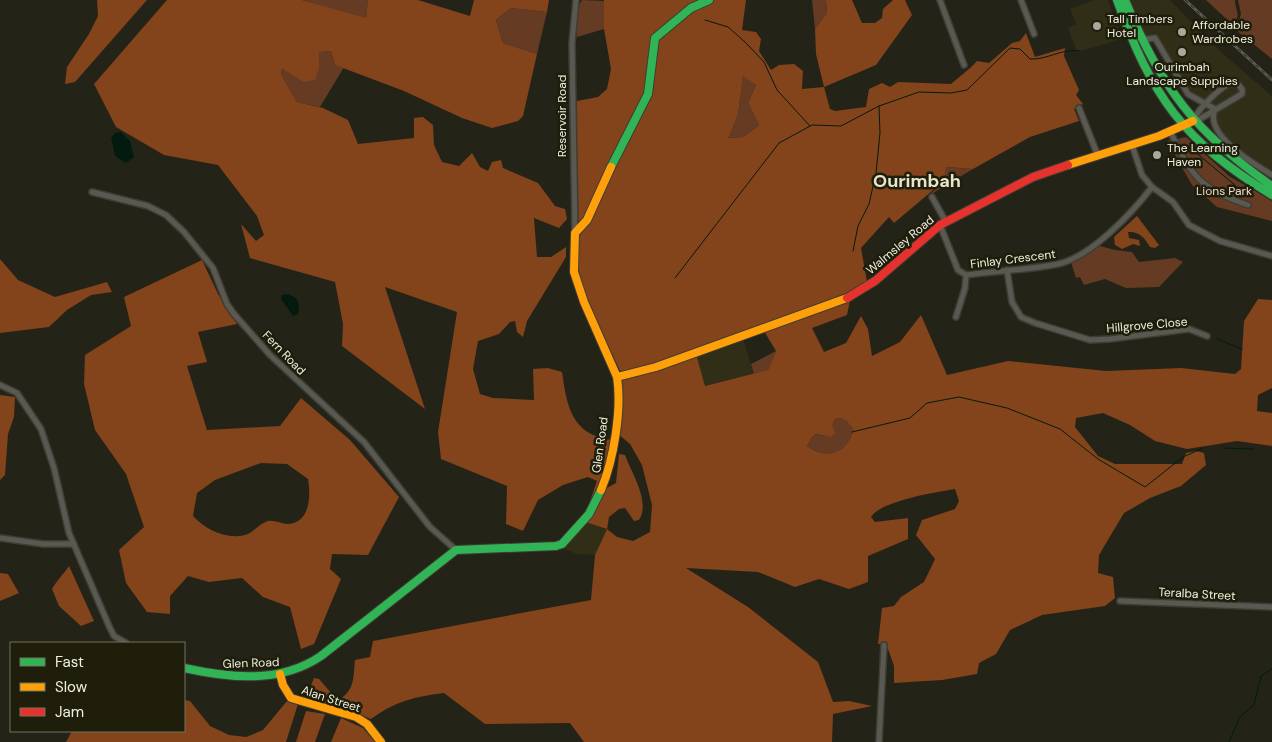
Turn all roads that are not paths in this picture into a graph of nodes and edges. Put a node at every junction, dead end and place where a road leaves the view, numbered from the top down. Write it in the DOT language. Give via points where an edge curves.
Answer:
graph roads {
  1 [pos="709,0"];
  2 [pos="940,0"];
  3 [pos="1021,0"];
  4 [pos="1117,0"];
  5 [pos="1125,0"];
  6 [pos="573,1"];
  7 [pos="1034,34"];
  8 [pos="1141,40"];
  9 [pos="964,65"];
  10 [pos="1205,105"];
  11 [pos="1079,108"];
  12 [pos="1215,109"];
  13 [pos="1193,121"];
  14 [pos="1184,125"];
  15 [pos="1170,131"];
  16 [pos="1132,145"];
  17 [pos="1098,156"];
  18 [pos="1272,175"];
  19 [pos="1272,186"];
  20 [pos="1152,187"];
  21 [pos="92,192"];
  22 [pos="1272,196"];
  23 [pos="932,197"];
  24 [pos="1248,205"];
  25 [pos="943,223"];
  26 [pos="575,233"];
  27 [pos="1272,256"];
  28 [pos="1007,270"];
  29 [pos="966,275"];
  30 [pos="956,317"];
  31 [pos="1207,336"];
  32 [pos="617,377"];
  33 [pos="0,384"];
  34 [pos="0,538"];
  35 [pos="74,544"];
  36 [pos="456,550"];
  37 [pos="1120,600"];
  38 [pos="1272,607"];
  39 [pos="124,642"];
  40 [pos="884,645"];
  41 [pos="185,668"];
  42 [pos="280,674"];
  43 [pos="381,742"];
  44 [pos="879,742"];
  1 -- 26 [label="street" via="691,8 655,38 648,94 587,220"];
  2 -- 9 [label="street"];
  3 -- 7 [label="street"];
  4 -- 14 [label="street" via="1154,87"];
  5 -- 8 [label="street"];
  6 -- 26 [label="street, Reservoir Road"];
  8 -- 10 [label="street" via="1155,38 1188,94"];
  8 -- 13 [label="street" via="1163,81"];
  10 -- 12 [label="street"];
  10 -- 12 [label="street" via="1226,85 1240,84 1242,94"];
  10 -- 13 [label="street"];
  11 -- 17 [label="street"];
  12 -- 13 [label="street"];
  12 -- 18 [label="street" via="1212,120 1228,143"];
  13 -- 14 [label="street, Walmsley Road"];
  13 -- 19 [label="street" via="1239,164"];
  14 -- 15 [label="street, Walmsley Road"];
  14 -- 22 [label="street" via="1223,162"];
  15 -- 16 [label="street, Walmsley Road"];
  15 -- 24 [label="street" via="1184,160 1201,182 1213,192"];
  16 -- 17 [label="street, Walmsley Road"];
  16 -- 20 [label="street" via="1142,174"];
  17 -- 25 [label="street, Walmsley Road" via="1033,176"];
  20 -- 27 [label="street" via="1167,196 1189,225 1201,232"];
  20 -- 28 [label="street, Finlay Crescent" via="1106,235 1076,256 1060,264"];
  21 -- 36 [label="street, Fern Road" via="148,206 166,215 184,232 213,268 234,314 270,355 364,442 430,527"];
  23 -- 25 [label="street, Finlay Crescent"];
  25 -- 29 [label="street, Finlay Crescent" via="958,270"];
  25 -- 32 [label="street, Walmsley Road" via="855,295 656,367"];
  26 -- 32 [label="street, Glen Road" via="574,272"];
  28 -- 29 [label="street, Finlay Crescent"];
  28 -- 31 [label="street, Hillgrove Close" via="1012,302 1021,317 1035,323 1090,340 1189,329"];
  29 -- 30 [label="street"];
  32 -- 36 [label="street, Glen Road" via="619,390 607,478 594,507 562,545"];
  33 -- 35 [label="street" via="17,393 41,429"];
  34 -- 35 [label="street" via="43,544"];
  35 -- 39 [label="street" via="114,636"];
  36 -- 42 [label="street, Glen Road" via="321,656 299,670"];
  37 -- 38 [label="street, Teralba Street"];
  40 -- 44 [label="street"];
  41 -- 42 [label="street, Glen Road" via="227,676"];
  42 -- 43 [label="street, Alan Street" via="283,686 292,698 356,717 367,724"];
}
